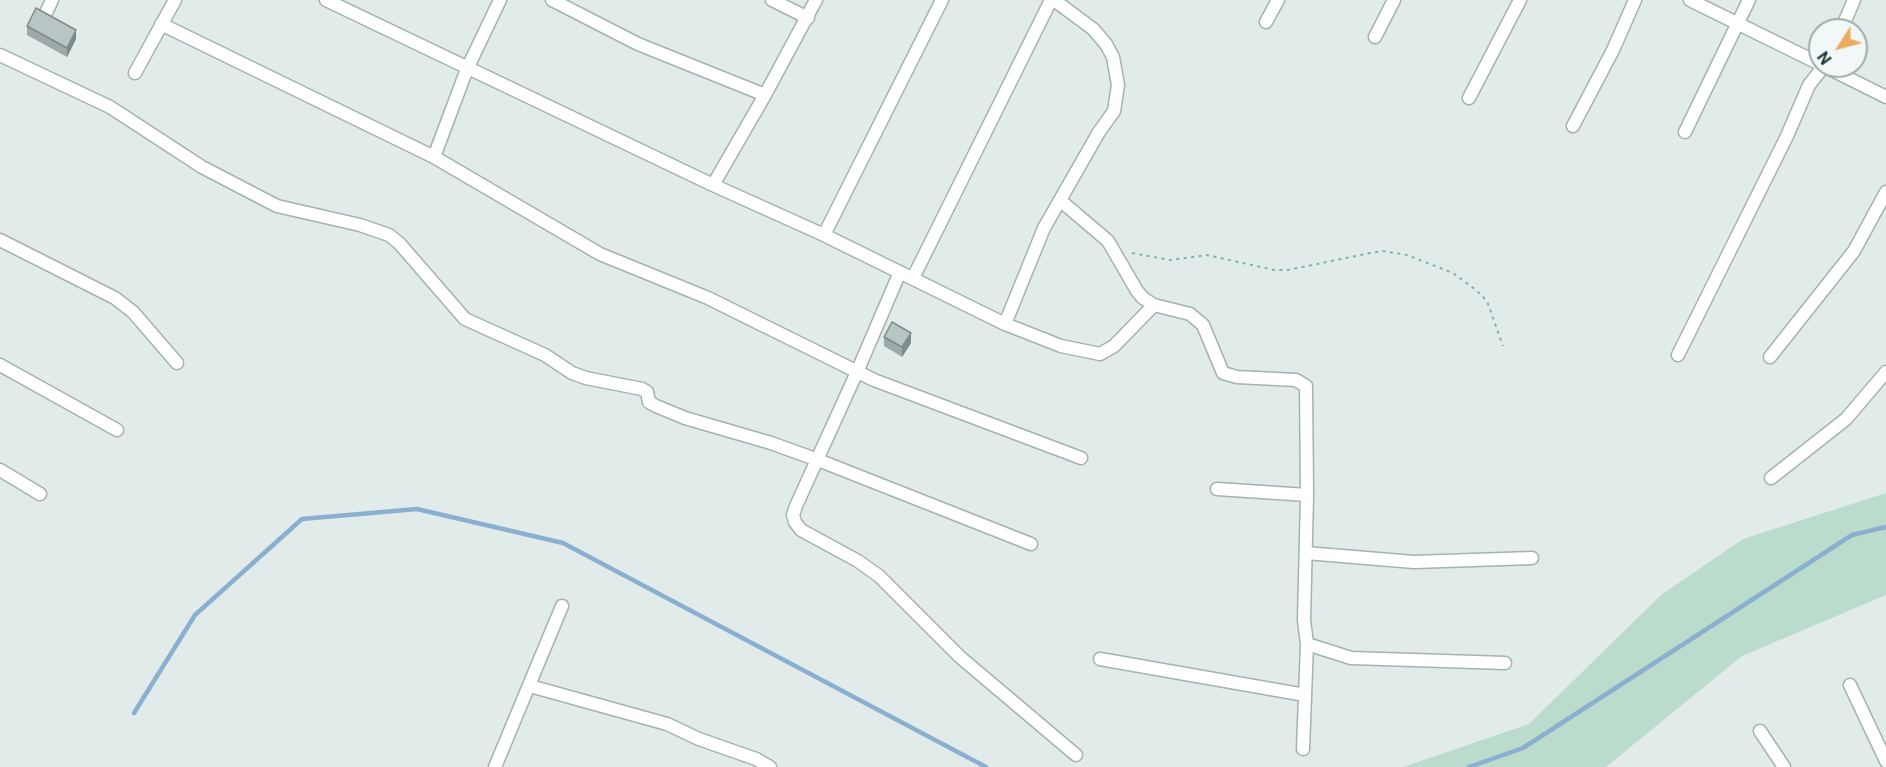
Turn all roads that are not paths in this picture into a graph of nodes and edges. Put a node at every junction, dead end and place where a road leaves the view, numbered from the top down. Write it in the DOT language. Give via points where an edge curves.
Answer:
graph roads {
  1 [pos="52,0"];
  2 [pos="175,0"];
  3 [pos="326,0"];
  4 [pos="500,0"];
  5 [pos="552,0"];
  6 [pos="771,0"];
  7 [pos="816,0"];
  8 [pos="942,0"];
  9 [pos="1052,0"];
  10 [pos="1278,0"];
  11 [pos="1394,0"];
  12 [pos="1520,0"];
  13 [pos="1635,0"];
  14 [pos="1690,0"];
  15 [pos="1749,0"];
  16 [pos="1854,0"];
  17 [pos="45,15"];
  18 [pos="808,18"];
  19 [pos="1846,18"];
  20 [pos="1266,22"];
  21 [pos="161,24"];
  22 [pos="1737,24"];
  23 [pos="1375,37"];
  24 [pos="0,55"];
  25 [pos="1808,59"];
  26 [pos="467,69"];
  27 [pos="135,73"];
  28 [pos="1814,78"];
  29 [pos="1847,78"];
  30 [pos="765,95"];
  31 [pos="1886,97"];
  32 [pos="1469,98"];
  33 [pos="1573,126"];
  34 [pos="1685,132"];
  35 [pos="434,157"];
  36 [pos="713,185"];
  37 [pos="1886,192"];
  38 [pos="1061,201"];
  39 [pos="824,235"];
  40 [pos="0,240"];
  41 [pos="900,272"];
  42 [pos="913,278"];
  43 [pos="1154,305"];
  44 [pos="1005,324"];
  45 [pos="1678,355"];
  46 [pos="1770,357"];
  47 [pos="177,363"];
  48 [pos="0,365"];
  49 [pos="857,372"];
  50 [pos="1886,372"];
  51 [pos="117,430"];
  52 [pos="1081,458"];
  53 [pos="818,460"];
  54 [pos="0,470"];
  55 [pos="1772,478"];
  56 [pos="1217,489"];
  57 [pos="40,494"];
  58 [pos="1307,495"];
  59 [pos="1031,544"];
  60 [pos="1306,553"];
  61 [pos="1532,558"];
  62 [pos="562,606"];
  63 [pos="1307,644"];
  64 [pos="1100,659"];
  65 [pos="1505,663"];
  66 [pos="1850,685"];
  67 [pos="530,686"];
  68 [pos="1305,695"];
  69 [pos="1760,730"];
  70 [pos="1303,749"];
  71 [pos="1076,755"];
  72 [pos="1886,760"];
  73 [pos="495,767"];
  74 [pos="770,767"];
  75 [pos="1784,767"];
  1 -- 17 [label="street"];
  2 -- 21 [label="street"];
  3 -- 26 [label="street"];
  4 -- 26 [label="street"];
  5 -- 30 [label="street" via="638,44"];
  6 -- 18 [label="street"];
  7 -- 18 [label="street"];
  8 -- 39 [label="street"];
  9 -- 38 [label="street" via="1093,29 1106,44 1113,57 1118,85 1114,111"];
  9 -- 42 [label="street"];
  10 -- 20 [label="street"];
  11 -- 23 [label="street"];
  12 -- 32 [label="street"];
  13 -- 33 [label="street"];
  14 -- 22 [label="street"];
  15 -- 22 [label="street"];
  16 -- 19 [label="street"];
  18 -- 30 [label="street"];
  21 -- 27 [label="street"];
  21 -- 35 [label="street"];
  22 -- 25 [label="street"];
  22 -- 34 [label="street"];
  24 -- 53 [label="street" via="110,107 202,167 277,206 389,235 471,323 545,355 572,373 645,390 649,402 685,418"];
  26 -- 35 [label="street"];
  26 -- 36 [label="street"];
  28 -- 45 [label="street"];
  29 -- 31 [label="street"];
  30 -- 36 [label="street"];
  35 -- 49 [label="street" via="600,254 708,298"];
  36 -- 39 [label="street"];
  37 -- 46 [label="street" via="1854,251"];
  38 -- 43 [label="street" via="1108,241 1137,291"];
  38 -- 44 [label="street" via="1044,228"];
  39 -- 41 [label="street"];
  40 -- 47 [label="street" via="115,298 133,312"];
  41 -- 42 [label="street"];
  41 -- 49 [label="street"];
  42 -- 44 [label="street"];
  43 -- 44 [label="street" via="1114,346 1100,354 1061,346"];
  43 -- 58 [label="street" via="1190,314 1203,325 1223,373 1296,380 1306,386"];
  48 -- 51 [label="street"];
  49 -- 52 [label="street"];
  49 -- 53 [label="street"];
  50 -- 55 [label="street" via="1846,419"];
  53 -- 59 [label="street"];
  53 -- 71 [label="street" via="793,515 801,530 879,576 960,657"];
  54 -- 57 [label="street"];
  56 -- 58 [label="street"];
  58 -- 60 [label="street"];
  60 -- 61 [label="street" via="1414,562"];
  60 -- 63 [label="street"];
  62 -- 67 [label="street"];
  63 -- 65 [label="street" via="1351,658"];
  63 -- 68 [label="street"];
  64 -- 68 [label="street"];
  66 -- 72 [label="street"];
  67 -- 73 [label="street"];
  67 -- 74 [label="street" via="667,724"];
  68 -- 70 [label="street"];
  69 -- 75 [label="street"];
}
